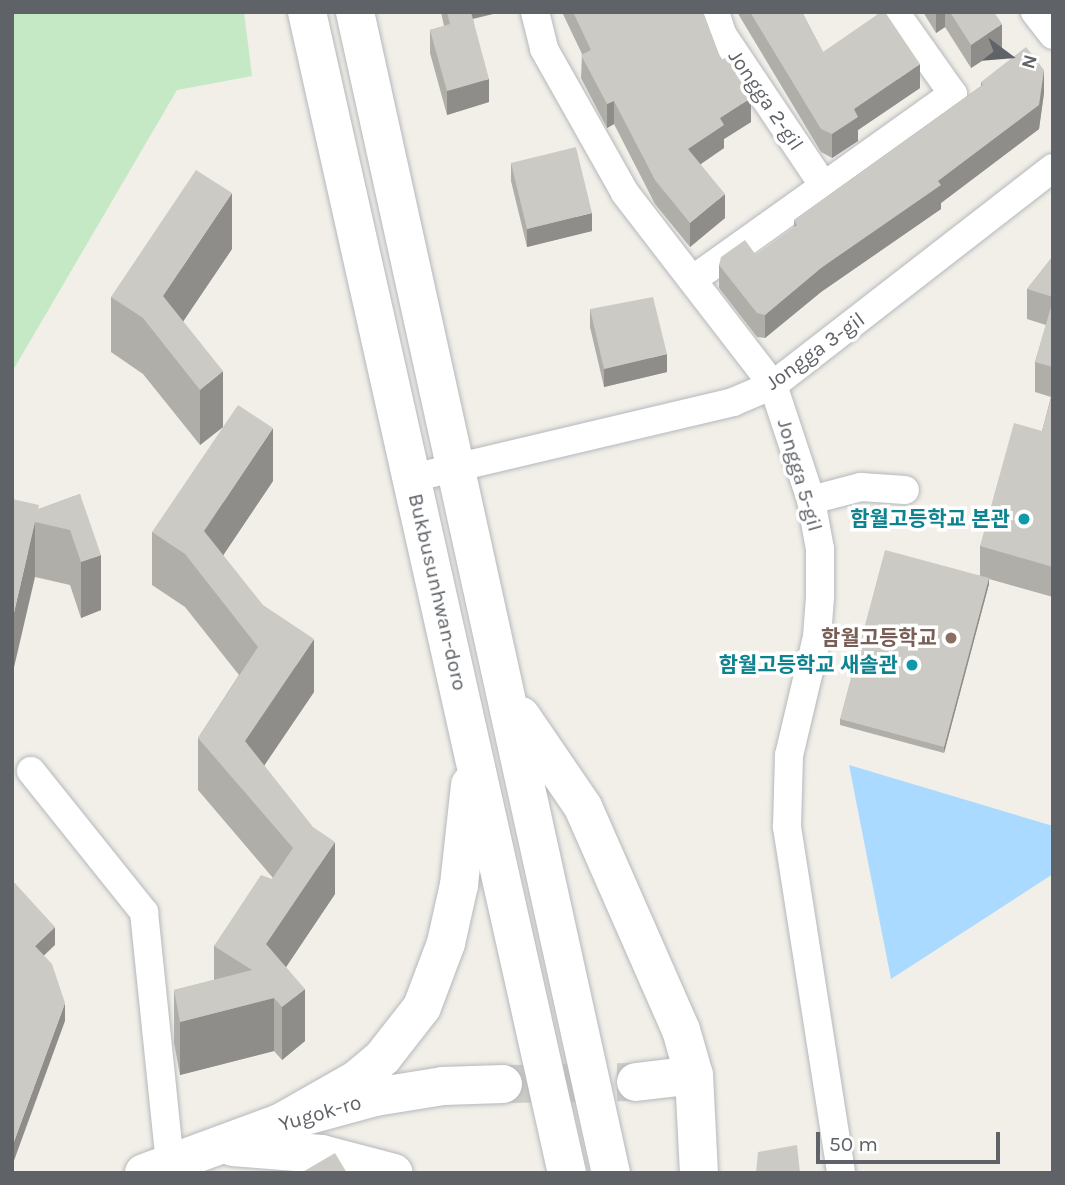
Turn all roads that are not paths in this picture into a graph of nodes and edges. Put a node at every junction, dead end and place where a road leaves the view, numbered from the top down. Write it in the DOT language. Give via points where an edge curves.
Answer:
graph roads {
  1 [pos="307,12"];
  2 [pos="355,12"];
  3 [pos="535,12"];
  4 [pos="715,12"];
  5 [pos="895,12"];
  6 [pos="1035,12"];
  7 [pos="1053,35"];
  8 [pos="1053,168"];
  9 [pos="823,185"];
  10 [pos="695,278"];
  11 [pos="774,386"];
  12 [pos="459,468"];
  13 [pos="412,478"];
  14 [pos="905,490"];
  15 [pos="811,499"];
  16 [pos="510,700"];
  17 [pos="472,744"];
  18 [pos="31,771"];
  19 [pos="694,1075"];
  20 [pos="636,1082"];
  21 [pos="503,1084"];
  22 [pos="280,1123"];
  23 [pos="217,1147"];
  24 [pos="157,1167"];
  25 [pos="394,1173"];
  26 [pos="567,1173"];
  27 [pos="611,1173"];
  28 [pos="699,1173"];
  29 [pos="841,1173"];
  1 -- 13 [label="main road, Bukbusunhwan-doro"];
  2 -- 12 [label="main road"];
  3 -- 10 [label="street, Jongga 5-gil" via="544,49 625,193"];
  4 -- 9 [label="street, Jongga 2-gil" via="722,34"];
  5 -- 9 [label="street" via="953,94"];
  6 -- 7 [label="street"];
  8 -- 11 [label="street, Jongga 3-gil"];
  9 -- 10 [label="street"];
  10 -- 11 [label="street, Jongga 5-gil"];
  11 -- 12 [label="street, Jongga 3-gil" via="733,402"];
  11 -- 15 [label="street, Jongga 5-gil"];
  12 -- 13 [label="street, Jongga 3-gil"];
  12 -- 16 [label="main road"];
  13 -- 17 [label="main road, Bukbusunhwan-doro"];
  14 -- 15 [label="street" via="861,487"];
  15 -- 29 [label="street, Jongga 5-gil" via="820,549 820,597 817,637 789,755 787,827"];
  16 -- 19 [label="main road" via="583,807 601,842 681,1030"];
  16 -- 27 [label="main road"];
  17 -- 22 [label="main road" via="459,885 446,943 422,1007 396,1043 356,1080"];
  17 -- 26 [label="main road, Bukbusunhwan-doro"];
  18 -- 24 [label="street" via="144,912"];
  19 -- 20 [label="main road"];
  19 -- 28 [label="main road"];
  21 -- 22 [label="main road, Yugok-ro" via="443,1086 375,1097"];
  22 -- 23 [label="main road, Yugok-ro"];
  23 -- 24 [label="main road, Yugok-ro"];
  23 -- 25 [label="main road" via="322,1154"];
}
